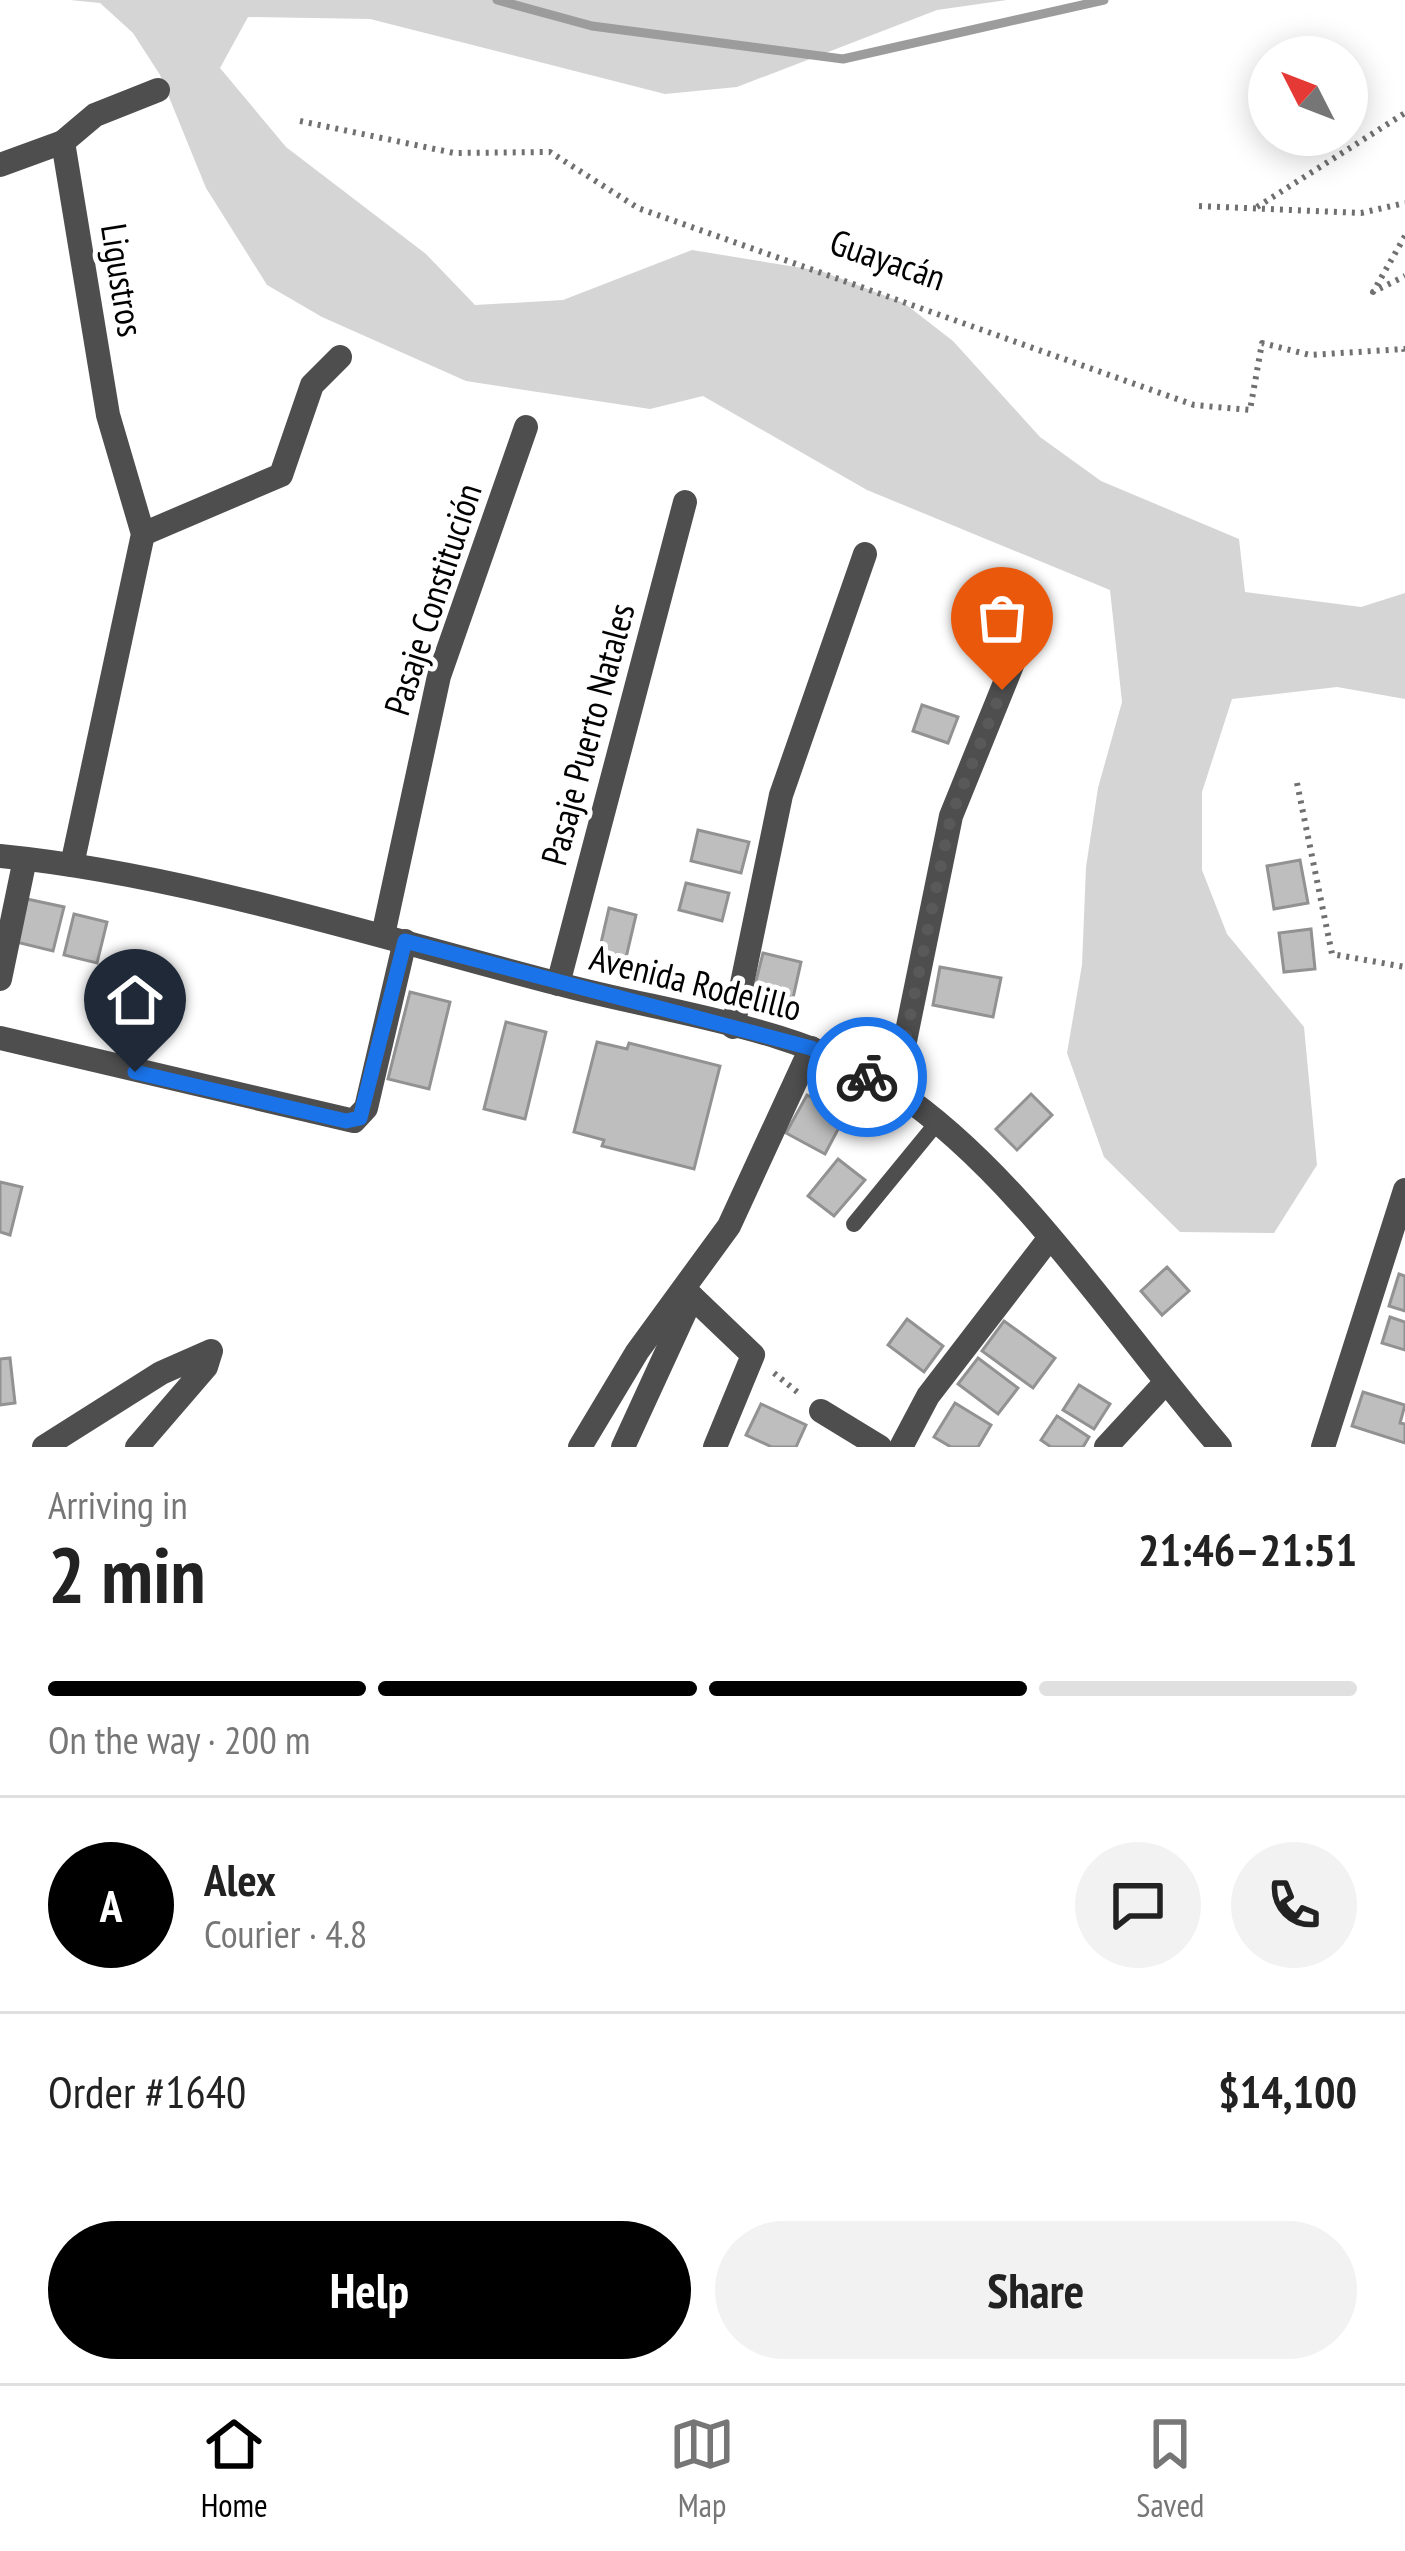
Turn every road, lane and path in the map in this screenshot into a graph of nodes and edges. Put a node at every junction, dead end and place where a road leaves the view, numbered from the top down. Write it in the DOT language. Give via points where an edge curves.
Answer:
graph roads {
  1 [pos="158,90"];
  2 [pos="1405,113"];
  3 [pos="300,121"];
  4 [pos="63,142"];
  5 [pos="0,165"];
  6 [pos="1405,203"];
  7 [pos="1199,206"];
  8 [pos="1254,209"];
  9 [pos="1405,236"];
  10 [pos="1405,276"];
  11 [pos="1404,350"];
  12 [pos="340,357"];
  13 [pos="526,427"];
  14 [pos="686,502"];
  15 [pos="143,534"];
  16 [pos="865,554"];
  17 [pos="1019,648"];
  18 [pos="1297,783"];
  19 [pos="12,857"];
  20 [pos="72,865"];
  21 [pos="394,938"];
  22 [pos="1405,967"];
  23 [pos="0,980"];
  24 [pos="558,984"];
  25 [pos="733,1027"];
  26 [pos="0,1038"];
  27 [pos="811,1048"];
  28 [pos="895,1090"];
  29 [pos="936,1124"];
  30 [pos="1405,1190"];
  31 [pos="854,1224"];
  32 [pos="1048,1240"];
  33 [pos="689,1293"];
  34 [pos="753,1355"];
  35 [pos="1166,1382"];
  36 [pos="821,1411"];
  37 [pos="44,1447"];
  38 [pos="136,1447"];
  39 [pos="580,1447"];
  40 [pos="623,1447"];
  41 [pos="715,1447"];
  42 [pos="880,1447"];
  43 [pos="901,1447"];
  44 [pos="1106,1447"];
  45 [pos="1220,1447"];
  46 [pos="1323,1447"];
  1 -- 4 [label="street" via="94,115"];
  2 -- 8 [label="path"];
  3 -- 11 [label="path, Guayacán" via="454,153 550,152 638,208 1194,405 1250,410 1262,344 1310,355"];
  4 -- 5 [label="street"];
  4 -- 15 [label="street, Ligustros" via="108,415"];
  6 -- 8 [label="path" via="1361,213"];
  7 -- 8 [label="path"];
  9 -- 10 [label="path" via="1373,292"];
  12 -- 15 [label="street" via="312,385 281,475"];
  13 -- 21 [label="street, Pasaje Constitución" via="439,676"];
  14 -- 24 [label="street, Pasaje Puerto Natales"];
  15 -- 20 [label="street, Ligustros"];
  16 -- 25 [label="street" via="782,795"];
  17 -- 28 [label="street" via="951,816"];
  18 -- 22 [label="path" via="1332,954"];
  19 -- 20 [label="street, Avenida Rodelillo"];
  19 -- 23 [label="street"];
  20 -- 21 [label="street, Avenida Rodelillo"];
  21 -- 24 [label="street, Avenida Rodelillo"];
  21 -- 26 [label="street, Pasaje Constitución" via="360,1118"];
  24 -- 25 [label="street, Avenida Rodelillo"];
  25 -- 27 [label="street, Avenida Rodelillo"];
  27 -- 28 [label="street, Avenida Rodelillo"];
  27 -- 33 [label="street"];
  28 -- 29 [label="street, Avenida Rodelillo"];
  29 -- 31 [label="lane"];
  29 -- 32 [label="street, Avenida Rodelillo"];
  30 -- 46 [label="street"];
  32 -- 35 [label="street, Avenida Rodelillo"];
  32 -- 43 [label="street" via="928,1396"];
  33 -- 34 [label="street"];
  33 -- 39 [label="street" via="637,1352"];
  33 -- 40 [label="street"];
  34 -- 36 [label="path"];
  34 -- 41 [label="street"];
  35 -- 44 [label="street"];
  35 -- 45 [label="street, Avenida Rodelillo"];
  36 -- 42 [label="street"];
  37 -- 38 [label="street" via="161,1372 211,1351"];
}
